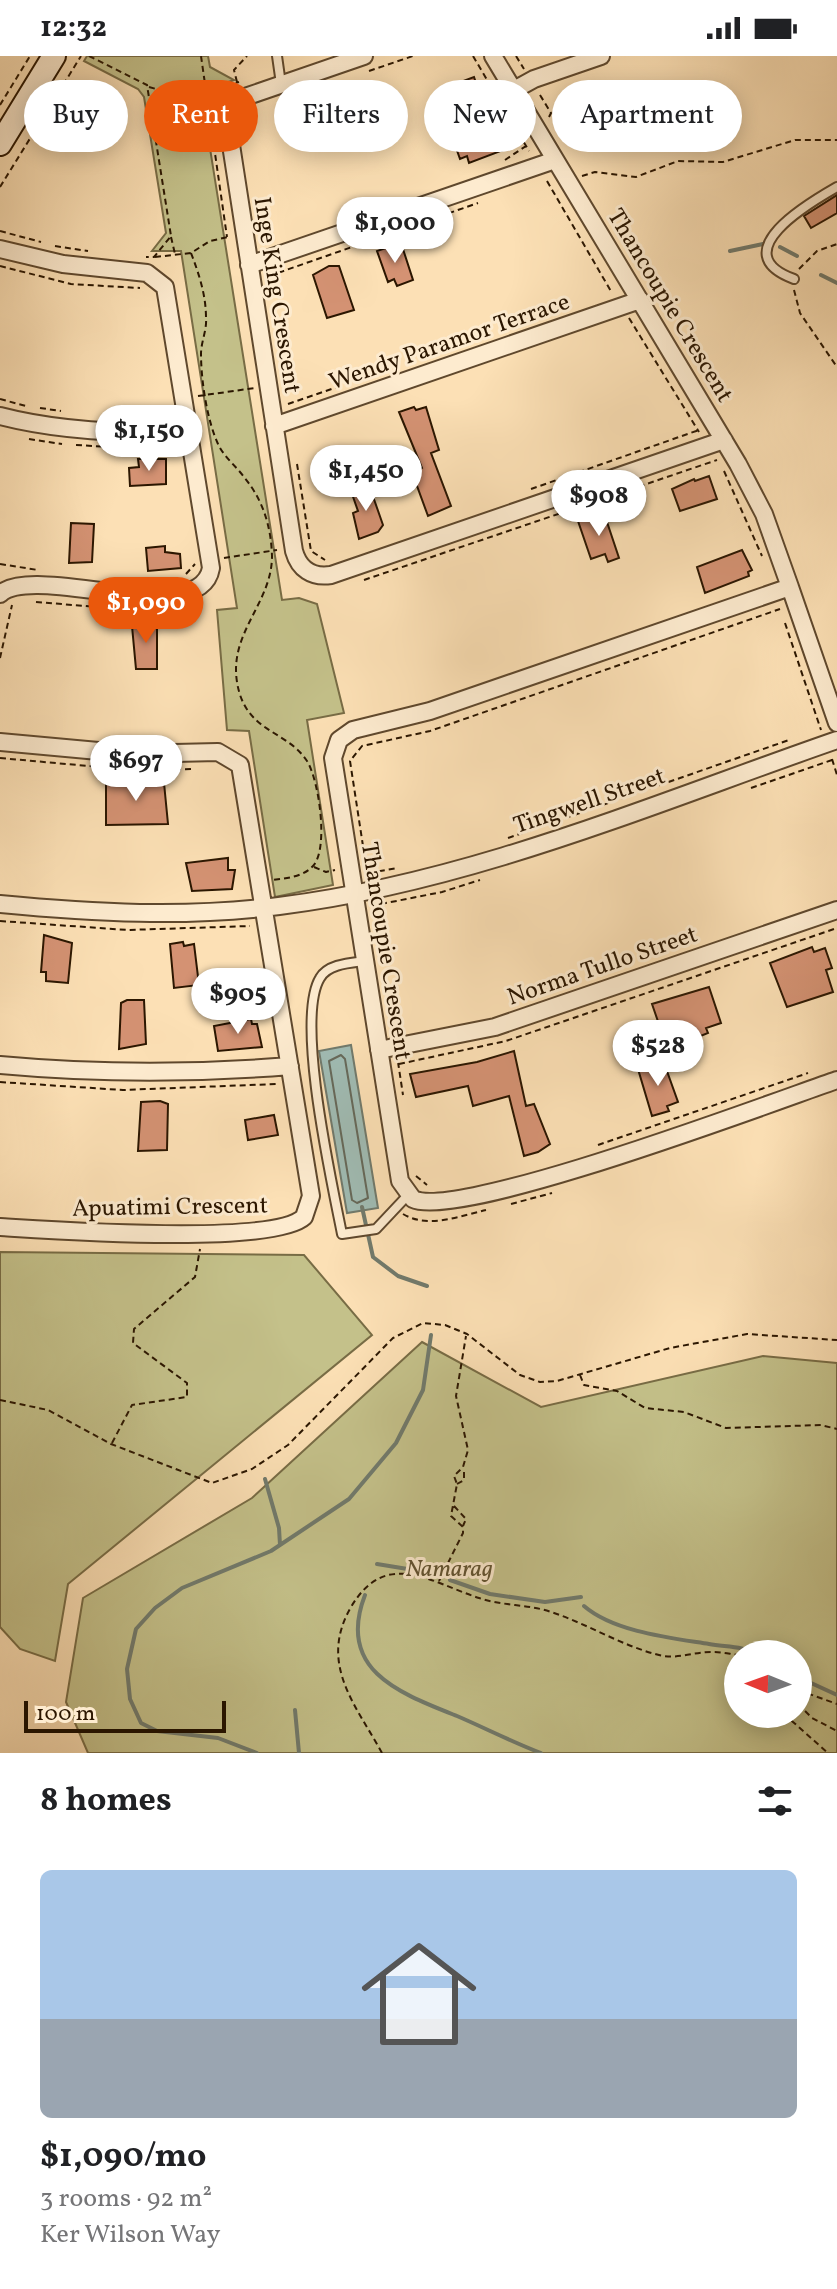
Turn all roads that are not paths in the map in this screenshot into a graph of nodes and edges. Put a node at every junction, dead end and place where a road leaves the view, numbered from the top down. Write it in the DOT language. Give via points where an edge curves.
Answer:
graph roads {
  1 [pos="54,56"];
  2 [pos="277,56"];
  3 [pos="493,56"];
  4 [pos="601,56"];
  5 [pos="358,61"];
  6 [pos="280,80"];
  7 [pos="294,80"];
  8 [pos="508,80"];
  9 [pos="532,80"];
  10 [pos="274,87"];
  11 [pos="536,128"];
  12 [pos="0,144"];
  13 [pos="555,160"];
  14 [pos="837,187"];
  15 [pos="0,249"];
  16 [pos="249,265"];
  17 [pos="794,279"];
  18 [pos="640,300"];
  19 [pos="0,416"];
  20 [pos="274,426"];
  21 [pos="182,432"];
  22 [pos="717,449"];
  23 [pos="783,590"];
  24 [pos="6,592"];
  25 [pos="829,726"];
  26 [pos="837,740"];
  27 [pos="0,742"];
  28 [pos="364,886"];
  29 [pos="0,904"];
  30 [pos="265,908"];
  31 [pos="837,910"];
  32 [pos="365,961"];
  33 [pos="379,1050"];
  34 [pos="0,1065"];
  35 [pos="290,1066"];
  36 [pos="837,1080"];
  37 [pos="403,1202"];
  38 [pos="0,1227"];
  1 -- 12 [label="street"];
  2 -- 6 [label="lane"];
  3 -- 8 [label="street, Thancoupie Crescent"];
  4 -- 9 [label="street"];
  5 -- 7 [label="street, Inge King Crescent"];
  10 -- 16 [label="street, Inge King Crescent" via="240,100 228,116 236,236"];
  11 -- 13 [label="street, Thancoupie Crescent"];
  13 -- 16 [label="street"];
  13 -- 18 [label="street, Thancoupie Crescent"];
  14 -- 17 [label="lane" via="796,211 774,233 771,263 778,274"];
  15 -- 21 [label="street" via="156,277 168,297 185,399"];
  16 -- 20 [label="street, Inge King Crescent"];
  18 -- 20 [label="street, Wendy Paramor Terrace"];
  18 -- 22 [label="street, Thancoupie Crescent"];
  19 -- 21 [label="street" via="68,428"];
  20 -- 22 [label="street, Inge King Crescent" via="302,546 296,559 318,576"];
  21 -- 24 [label="street" via="210,561 205,583 184,593 24,584"];
  22 -- 23 [label="street, Thancoupie Crescent" via="764,514"];
  23 -- 25 [label="street, Thancoupie Crescent"];
  23 -- 28 [label="street, Thancoupie Crescent" via="430,711 346,733 333,758"];
  26 -- 28 [label="street, Tingwell Street" via="472,866"];
  27 -- 30 [label="street, Apuatimi Crescent" via="131,754 228,754 243,772"];
  28 -- 30 [label="street, Tingwell Street"];
  28 -- 32 [label="street, Thancoupie Crescent"];
  29 -- 30 [label="street, Tingwell Street" via="99,912"];
  30 -- 35 [label="street, Apuatimi Crescent"];
  31 -- 33 [label="street, Norma Tullo Street" via="495,1027"];
  32 -- 33 [label="street, Thancoupie Crescent"];
  32 -- 37 [label="lane" via="322,974 314,990 315,1076 342,1234 376,1229"];
  33 -- 37 [label="street, Thancoupie Crescent"];
  34 -- 35 [label="street" via="85,1073"];
  35 -- 38 [label="street, Apuatimi Crescent" via="311,1196 307,1213 296,1224 188,1234"];
  36 -- 37 [label="street" via="537,1181 431,1204"];
}
